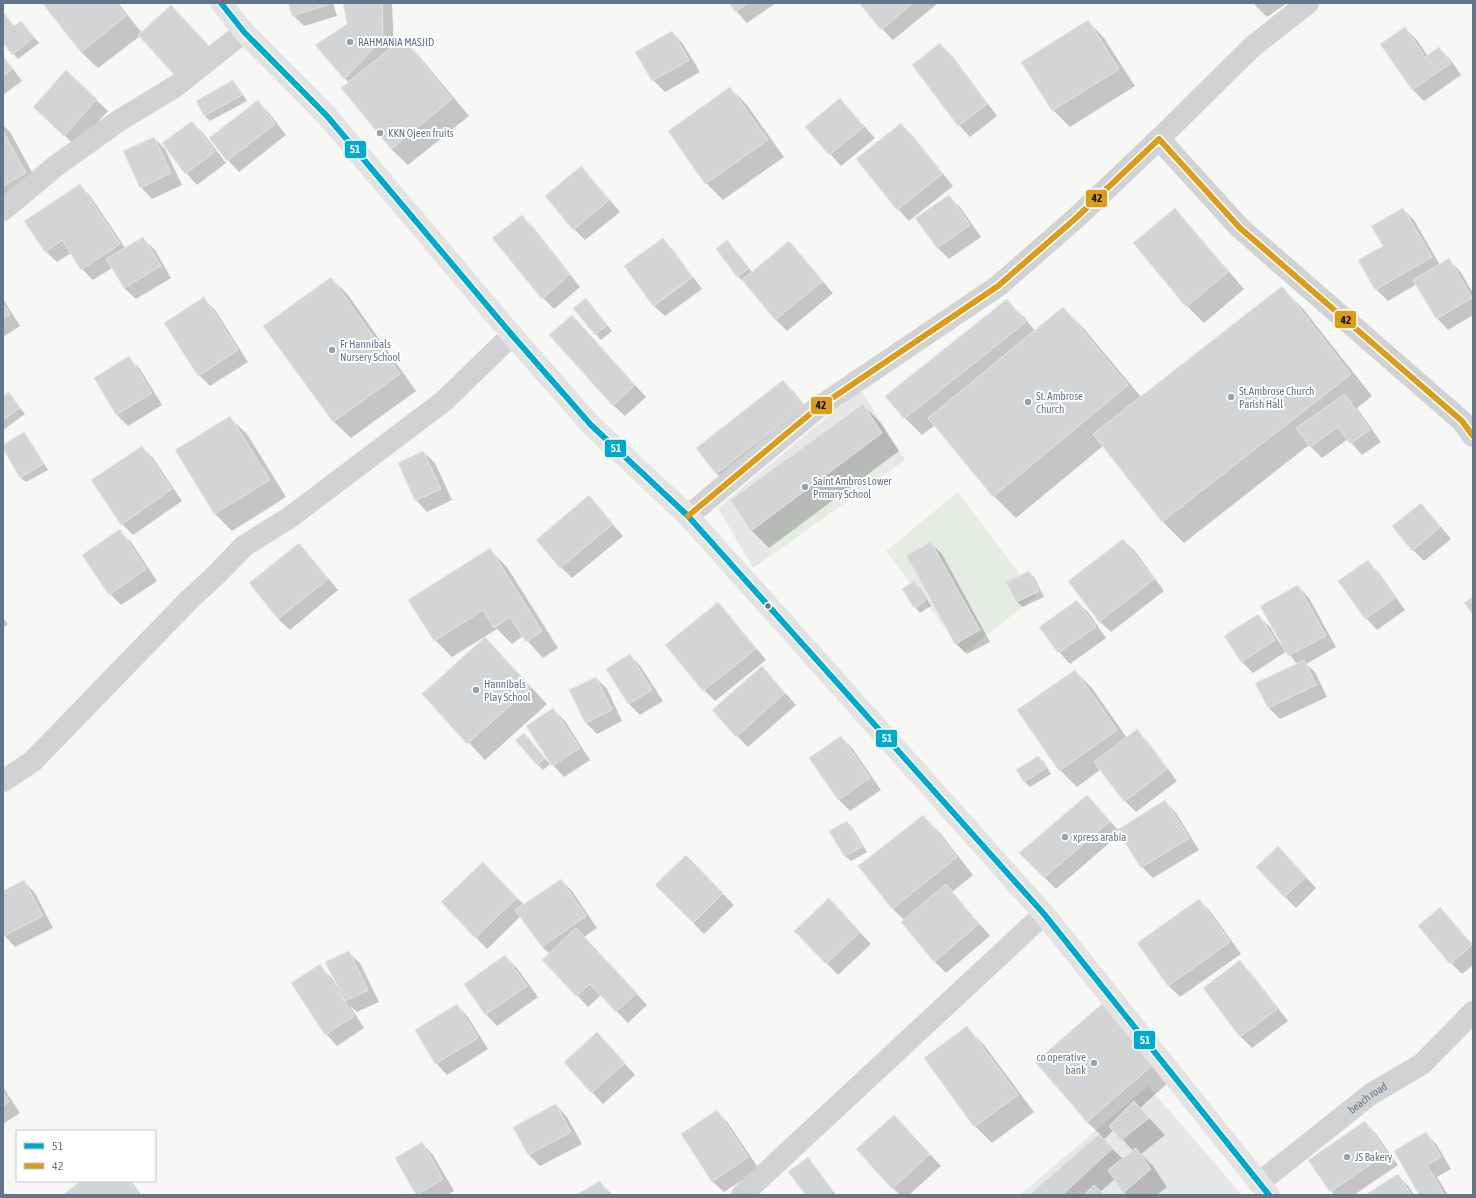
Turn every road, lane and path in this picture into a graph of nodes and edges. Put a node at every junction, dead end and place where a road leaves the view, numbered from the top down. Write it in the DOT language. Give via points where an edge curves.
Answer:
graph roads {
  1 [pos="221,3"];
  2 [pos="1308,3"];
  3 [pos="244,32"];
  4 [pos="1159,139"];
  5 [pos="3,210"];
  6 [pos="512,335"];
  7 [pos="1473,436"];
  8 [pos="688,516"];
  9 [pos="3,781"];
  10 [pos="1044,914"];
  11 [pos="1473,1012"];
  12 [pos="1264,1189"];
  13 [pos="742,1195"];
  1 -- 3 [label="main road"];
  2 -- 4 [label="street" via="1252,48"];
  3 -- 5 [label="street" via="176,86 120,120 64,161"];
  3 -- 6 [label="main road" via="327,116"];
  4 -- 7 [label="street" via="1240,228 1462,421"];
  4 -- 8 [label="street" via="1076,218 998,286 816,409"];
  6 -- 8 [label="main road" via="591,425"];
  6 -- 9 [label="street" via="444,401 290,518 244,546 33,761"];
  8 -- 10 [label="main road"];
  10 -- 12 [label="main road"];
  10 -- 13 [label="street"];
  11 -- 12 [label="street, beach road" via="1422,1064 1371,1094"];
}
